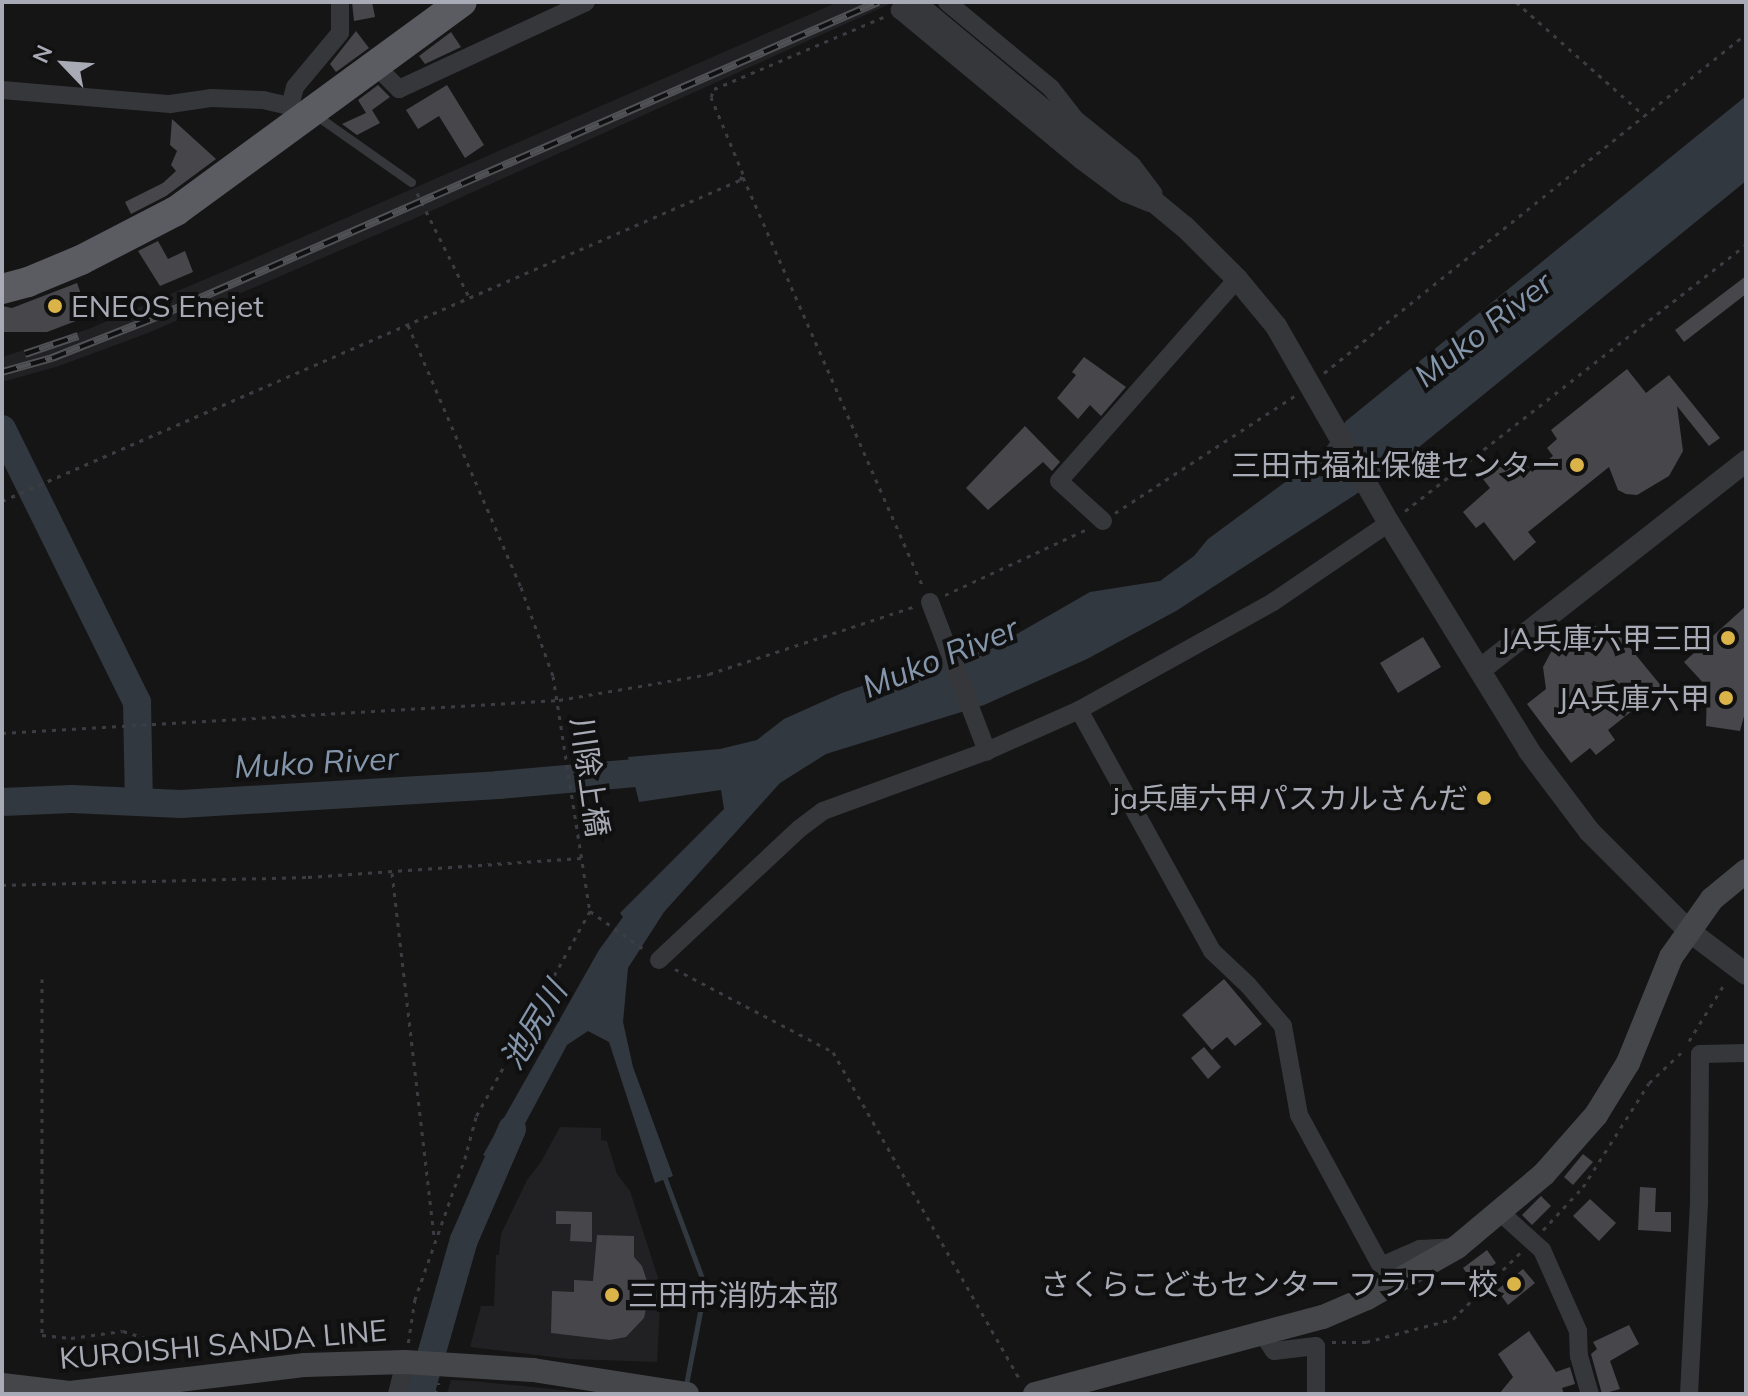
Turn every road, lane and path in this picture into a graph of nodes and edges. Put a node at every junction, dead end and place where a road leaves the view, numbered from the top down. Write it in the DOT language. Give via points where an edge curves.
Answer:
graph roads {
  1 [pos="340,2"];
  2 [pos="462,2"];
  3 [pos="586,2"];
  4 [pos="947,2"];
  5 [pos="1516,2"];
  6 [pos="914,7"];
  7 [pos="1746,34"];
  8 [pos="375,65"];
  9 [pos="2,90"];
  10 [pos="301,112"];
  11 [pos="1645,116"];
  12 [pos="743,177"];
  13 [pos="411,182"];
  14 [pos="1165,210"];
  15 [pos="1746,245"];
  16 [pos="1237,279"];
  17 [pos="2,289"];
  18 [pos="470,298"];
  19 [pos="408,325"];
  20 [pos="1309,385"];
  21 [pos="1746,461"];
  22 [pos="2,501"];
  23 [pos="1103,521"];
  24 [pos="1389,523"];
  25 [pos="930,602"];
  26 [pos="1481,669"];
  27 [pos="559,700"];
  28 [pos="1079,710"];
  29 [pos="2,733"];
  30 [pos="987,751"];
  31 [pos="581,858"];
  32 [pos="1746,871"];
  33 [pos="392,873"];
  34 [pos="2,885"];
  35 [pos="590,911"];
  36 [pos="1689,931"];
  37 [pos="659,960"];
  38 [pos="1746,974"];
  39 [pos="42,979"];
  40 [pos="1746,1053"];
  41 [pos="1501,1213"];
  42 [pos="434,1242"];
  43 [pos="1457,1247"];
  44 [pos="1263,1334"];
  45 [pos="405,1362"];
  46 [pos="2,1385"];
  47 [pos="163,1386"];
  48 [pos="1027,1387"];
  49 [pos="676,1392"];
  50 [pos="397,1394"];
  51 [pos="1316,1394"];
  52 [pos="1590,1394"];
  53 [pos="1689,1394"];
  1 -- 10 [label="street" via="340,33 295,87"];
  2 -- 8 [label="highway"];
  3 -- 8 [label="street" via="399,89"];
  4 -- 14 [label="street" via="1051,88 1075,119 1132,165"];
  5 -- 11 [label="path"];
  6 -- 12 [label="path" via="714,89 711,97"];
  6 -- 14 [label="street"];
  7 -- 11 [label="path"];
  8 -- 10 [label="highway"];
  9 -- 10 [label="street" via="170,104 250,100"];
  10 -- 13 [label="lane"];
  10 -- 17 [label="highway" via="176,211 81,260"];
  11 -- 20 [label="path"];
  12 -- 18 [label="path"];
  12 -- 25 [label="path"];
  13 -- 18 [label="path"];
  14 -- 16 [label="street"];
  15 -- 24 [label="path"];
  16 -- 20 [label="street" via="1276,326"];
  16 -- 23 [label="street" via="1059,481"];
  18 -- 19 [label="path"];
  19 -- 22 [label="path"];
  19 -- 27 [label="path, 川除上橋" via="521,587"];
  20 -- 23 [label="path"];
  20 -- 24 [label="street"];
  21 -- 26 [label="street"];
  23 -- 25 [label="path"];
  24 -- 26 [label="street"];
  24 -- 28 [label="street" via="1273,602"];
  25 -- 27 [label="path" via="709,674"];
  25 -- 30 [label="street"];
  26 -- 36 [label="street" via="1529,751 1589,831"];
  27 -- 29 [label="path"];
  27 -- 31 [label="path, 川除上橋"];
  28 -- 30 [label="street"];
  28 -- 43 [label="street" via="1212,951 1283,1026 1299,1115 1381,1266 1420,1249"];
  30 -- 37 [label="street" via="823,811"];
  31 -- 33 [label="path"];
  31 -- 35 [label="path, 川除上橋"];
  32 -- 36 [label="main road" via="1712,899"];
  33 -- 34 [label="path"];
  33 -- 42 [label="path"];
  35 -- 37 [label="path"];
  35 -- 42 [label="path" via="476,1117"];
  36 -- 38 [label="street"];
  36 -- 41 [label="main road" via="1671,957 1628,1063 1596,1115"];
  37 -- 48 [label="path" via="833,1052"];
  39 -- 47 [label="path" via="42,1335 71,1338 123,1331 171,1346"];
  40 -- 53 [label="street" via="1700,1054"];
  41 -- 43 [label="main road"];
  41 -- 52 [label="street" via="1542,1250 1578,1331"];
  42 -- 45 [label="path" via="415,1299"];
  43 -- 44 [label="main road" via="1367,1298"];
  44 -- 48 [label="main road"];
  44 -- 51 [label="street" via="1274,1351 1316,1346"];
  45 -- 47 [label="main road, KUROISHI SANDA LINE" via="305,1365"];
  45 -- 49 [label="main road, KUROISHI SANDA LINE" via="533,1370"];
  45 -- 50 [label="street"];
  46 -- 47 [label="main road, KUROISHI SANDA LINE" via="70,1393"];
}
